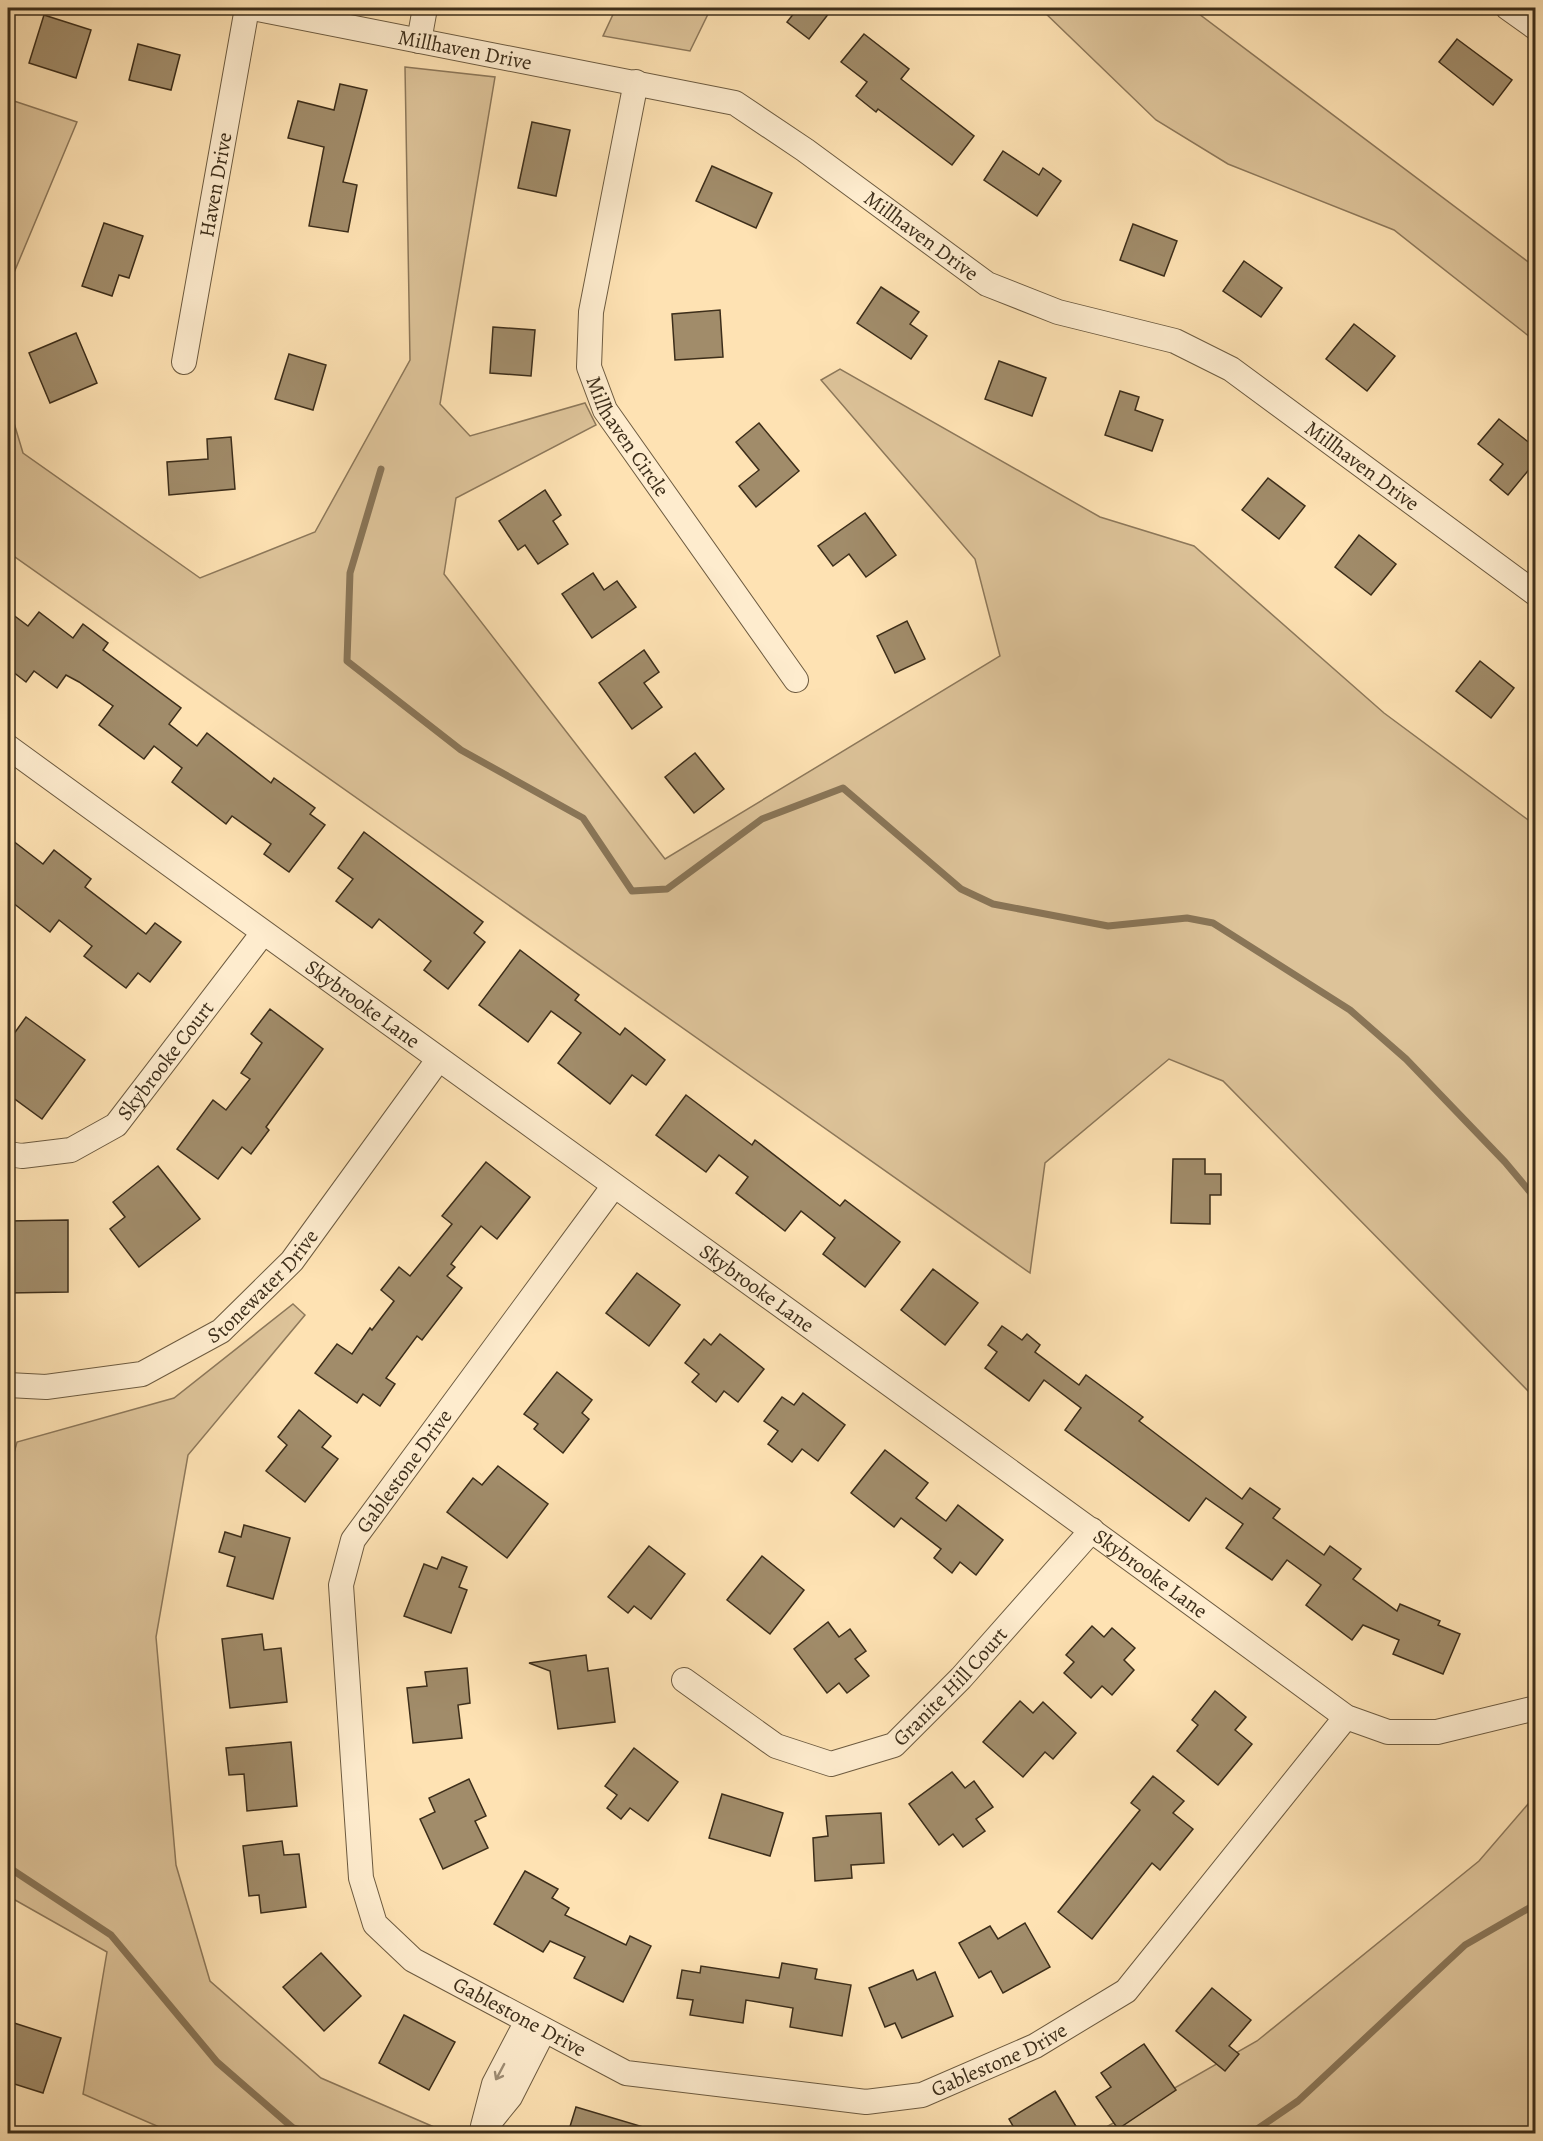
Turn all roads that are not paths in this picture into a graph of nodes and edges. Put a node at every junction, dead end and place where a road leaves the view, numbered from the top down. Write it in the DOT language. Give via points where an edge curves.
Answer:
graph roads {
  1 [pos="247,8"];
  2 [pos="253,8"];
  3 [pos="425,8"];
  4 [pos="1508,8"];
  5 [pos="1536,28"];
  6 [pos="419,40"];
  7 [pos="636,82"];
  8 [pos="184,362"];
  9 [pos="1536,594"];
  10 [pos="796,680"];
  11 [pos="8,747"];
  12 [pos="263,933"];
  13 [pos="438,1060"];
  14 [pos="8,1154"];
  15 [pos="613,1187"];
  16 [pos="8,1385"];
  17 [pos="1092,1530"];
  18 [pos="684,1680"];
  19 [pos="1536,1708"];
  20 [pos="1347,1717"];
  21 [pos="535,2025"];
  22 [pos="481,2132"];
  1 -- 8 [label="street, Haven Drive"];
  2 -- 6 [label="street, Millhaven Drive"];
  3 -- 6 [label="street"];
  4 -- 5 [label="street"];
  6 -- 7 [label="street, Millhaven Drive"];
  7 -- 9 [label="street, Millhaven Drive" via="735,102 987,284 1058,312 1175,341 1231,369"];
  7 -- 10 [label="street, Millhaven Circle" via="591,312 589,367 605,410"];
  11 -- 12 [label="street, Skybrooke Lane"];
  12 -- 13 [label="street, Skybrooke Lane"];
  12 -- 14 [label="street, Skybrooke Court" via="116,1125 72,1150"];
  13 -- 15 [label="street, Skybrooke Lane"];
  13 -- 16 [label="street, Stonewater Drive" via="292,1261 221,1331 142,1374 46,1387"];
  15 -- 17 [label="street, Skybrooke Lane"];
  15 -- 21 [label="street, Gablestone Drive" via="354,1540 340,1585 361,1878 375,1924 413,1960"];
  17 -- 18 [label="street, Granite Hill Court" via="961,1678 894,1745 831,1764 776,1746"];
  17 -- 20 [label="street, Skybrooke Lane"];
  19 -- 20 [label="street, Skybrooke Lane" via="1437,1732 1388,1731"];
  20 -- 21 [label="street, Gablestone Drive" via="1126,1991 1035,2046 922,2095 866,2102 626,2073"];
  21 -- 22 [label="street" via="510,2097"];
}
